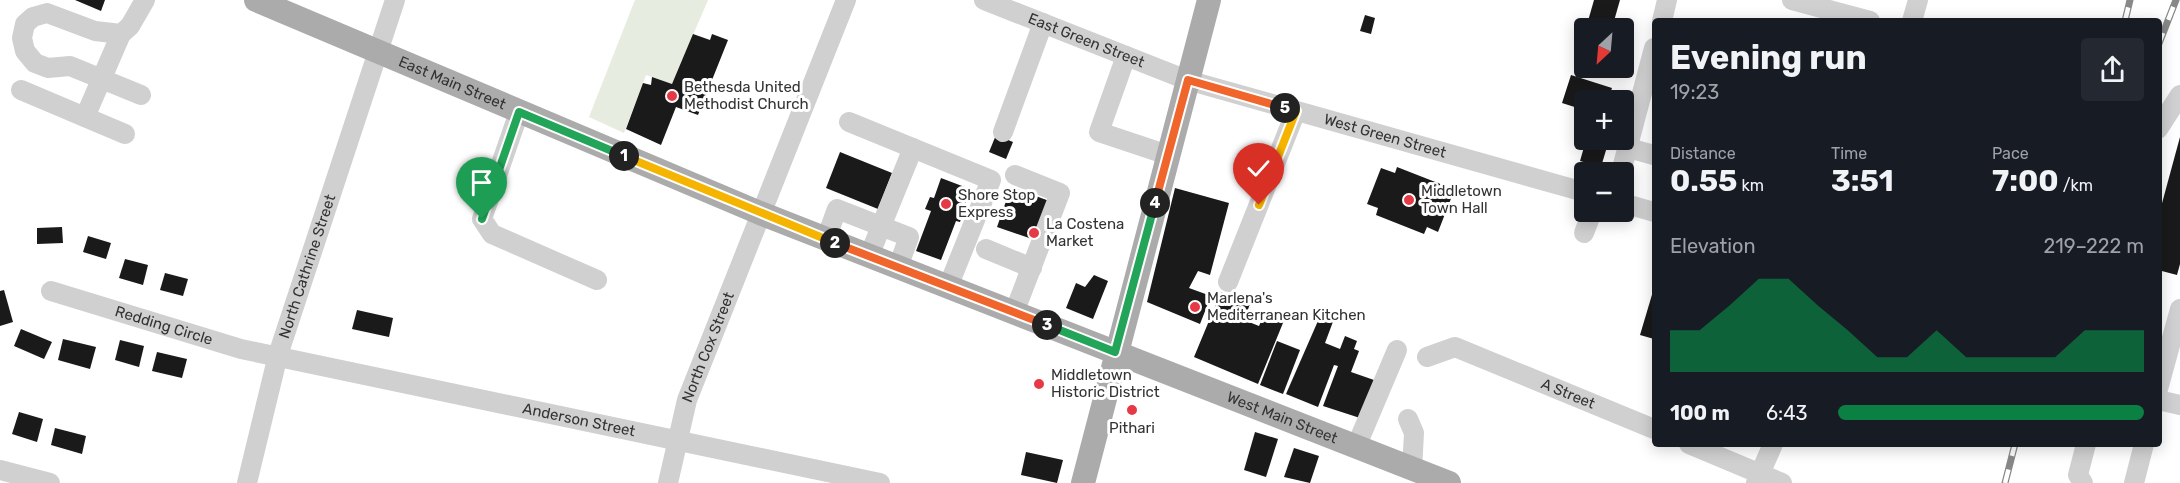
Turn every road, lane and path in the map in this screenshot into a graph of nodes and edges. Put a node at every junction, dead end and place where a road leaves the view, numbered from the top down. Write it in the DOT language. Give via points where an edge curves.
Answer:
graph roads {
  1 [pos="145,0"];
  2 [pos="256,0"];
  3 [pos="395,0"];
  4 [pos="846,0"];
  5 [pos="984,0"];
  6 [pos="1209,0"];
  7 [pos="1667,0"];
  8 [pos="1792,0"];
  9 [pos="1918,0"];
  10 [pos="1663,18"];
  11 [pos="1859,18"];
  12 [pos="1913,18"];
  13 [pos="1043,23"];
  14 [pos="121,34"];
  15 [pos="378,52"];
  16 [pos="1126,56"];
  17 [pos="1652,56"];
  18 [pos="101,79"];
  19 [pos="1188,80"];
  20 [pos="21,90"];
  21 [pos="141,95"];
  22 [pos="2180,95"];
  23 [pos="1296,111"];
  24 [pos="519,112"];
  25 [pos="86,117"];
  26 [pos="849,122"];
  27 [pos="2162,123"];
  28 [pos="1634,125"];
  29 [pos="1003,132"];
  30 [pos="125,134"];
  31 [pos="913,148"];
  32 [pos="1634,150"];
  33 [pos="1652,154"];
  34 [pos="1167,155"];
  35 [pos="1015,176"];
  36 [pos="1574,189"];
  37 [pos="1634,206"];
  38 [pos="1652,211"];
  39 [pos="760,213"];
  40 [pos="1588,222"];
  41 [pos="881,226"];
  42 [pos="1584,233"];
  43 [pos="826,239"];
  44 [pos="986,249"];
  45 [pos="869,256"];
  46 [pos="898,267"];
  47 [pos="1032,268"];
  48 [pos="597,280"];
  49 [pos="1228,282"];
  50 [pos="948,287"];
  51 [pos="51,291"];
  52 [pos="2180,309"];
  53 [pos="1014,313"];
  54 [pos="1397,350"];
  55 [pos="1115,352"];
  56 [pos="278,355"];
  57 [pos="1427,357"];
  58 [pos="2162,374"];
  59 [pos="2162,401"];
  60 [pos="2180,405"];
  61 [pos="1408,419"];
  62 [pos="1652,428"];
  63 [pos="677,440"];
  64 [pos="1356,447"];
  65 [pos="1695,447"];
  66 [pos="1770,447"];
  67 [pos="2085,447"];
  68 [pos="2143,447"];
  69 [pos="1412,469"];
  70 [pos="0,470"];
  71 [pos="1758,478"];
  72 [pos="1088,482"];
  73 [pos="50,483"];
  74 [pos="247,483"];
  75 [pos="668,483"];
  76 [pos="880,483"];
  77 [pos="1449,483"];
  78 [pos="1782,483"];
  79 [pos="2083,483"];
  80 [pos="2134,483"];
  1 -- 14 [label="street"];
  2 -- 15 [label="main road, East Main Street"];
  3 -- 15 [label="street, North Cathrine Street"];
  4 -- 39 [label="street, North Cox Street"];
  5 -- 13 [label="street, East Green Street"];
  6 -- 19 [label="main road"];
  7 -- 10 [label="street"];
  8 -- 11 [label="street"];
  9 -- 12 [label="street"];
  13 -- 16 [label="street, East Green Street"];
  13 -- 29 [label="street"];
  14 -- 18 [label="street"];
  14 -- 18 [label="street" via="95,31 47,13 25,24 25,51 35,63 48,68 70,66"];
  15 -- 24 [label="main road, East Main Street"];
  15 -- 56 [label="street, North Cathrine Street"];
  16 -- 19 [label="street, East Green Street"];
  16 -- 34 [label="street" via="1100,132"];
  17 -- 28 [label="street"];
  18 -- 21 [label="street"];
  18 -- 25 [label="street"];
  19 -- 23 [label="street, West Green Street"];
  19 -- 34 [label="main road"];
  20 -- 25 [label="street"];
  22 -- 27 [label="street"];
  23 -- 36 [label="street, West Green Street"];
  23 -- 49 [label="street"];
  24 -- 39 [label="main road, East Main Street"];
  24 -- 48 [label="street" via="482,219 492,234"];
  25 -- 30 [label="street"];
  26 -- 31 [label="street"];
  31 -- 41 [label="street"];
  31 -- 50 [label="street" via="991,180"];
  32 -- 33 [label="street"];
  34 -- 55 [label="main road"];
  35 -- 47 [label="street" via="1060,193"];
  37 -- 38 [label="street"];
  39 -- 43 [label="main road, East Main Street"];
  39 -- 63 [label="street, North Cox Street" via="687,400"];
  40 -- 42 [label="street"];
  41 -- 43 [label="street" via="837,209"];
  41 -- 45 [label="street"];
  41 -- 46 [label="street" via="909,237"];
  43 -- 45 [label="main road, East Main Street"];
  44 -- 47 [label="street"];
  45 -- 46 [label="main road, East Main Street"];
  46 -- 50 [label="main road, East Main Street"];
  47 -- 53 [label="street"];
  50 -- 53 [label="main road, East Main Street"];
  51 -- 56 [label="street, Redding Circle" via="241,349"];
  52 -- 58 [label="street"];
  53 -- 55 [label="main road, East Main Street"];
  54 -- 64 [label="street"];
  55 -- 64 [label="main road, West Main Street"];
  55 -- 72 [label="main road"];
  56 -- 63 [label="street, Anderson Street"];
  56 -- 74 [label="street, North Cathrine Street"];
  57 -- 62 [label="street, A Street" via="1455,347"];
  59 -- 60 [label="street"];
  61 -- 69 [label="street" via="1414,433"];
  63 -- 75 [label="street, North Cox Street"];
  63 -- 76 [label="street, Anderson Street"];
  64 -- 69 [label="main road, West Main Street"];
  65 -- 71 [label="street"];
  66 -- 71 [label="street"];
  67 -- 79 [label="street" via="2078,475"];
  68 -- 80 [label="street"];
  69 -- 77 [label="main road, West Main Street"];
  70 -- 73 [label="street"];
  71 -- 78 [label="street"];
}
